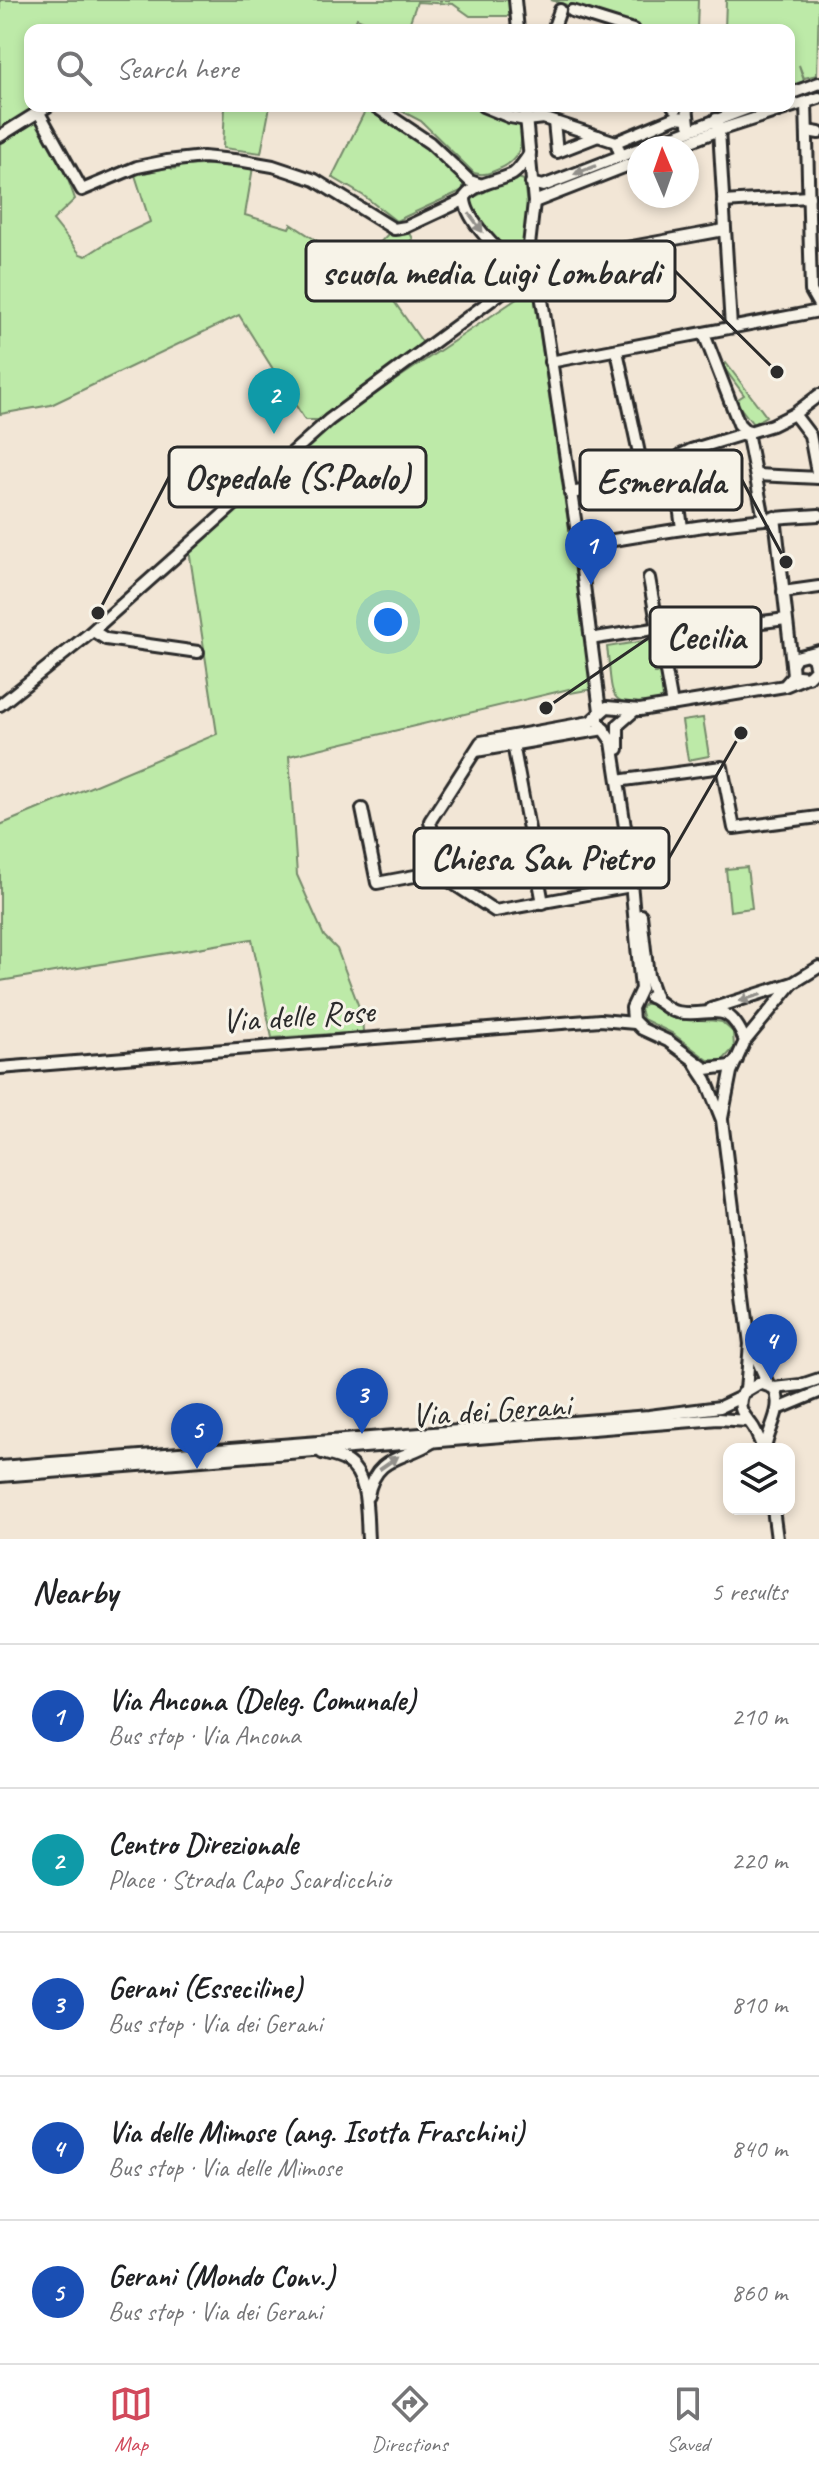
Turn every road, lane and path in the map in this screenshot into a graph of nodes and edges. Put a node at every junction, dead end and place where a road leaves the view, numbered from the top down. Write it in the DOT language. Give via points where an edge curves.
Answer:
graph roads {
  1 [pos="515,0"];
  2 [pos="560,10"];
  3 [pos="572,11"];
  4 [pos="517,24"];
  5 [pos="555,24"];
  6 [pos="614,24"];
  7 [pos="819,83"];
  8 [pos="795,92"];
  9 [pos="819,98"];
  10 [pos="806,102"];
  11 [pos="795,105"];
  12 [pos="37,112"];
  13 [pos="45,112"];
  14 [pos="384,112"];
  15 [pos="498,112"];
  16 [pos="525,112"];
  17 [pos="742,112"];
  18 [pos="766,112"];
  19 [pos="681,113"];
  20 [pos="526,120"];
  21 [pos="554,122"];
  22 [pos="718,124"];
  23 [pos="807,131"];
  24 [pos="819,133"];
  25 [pos="0,136"];
  26 [pos="598,136"];
  27 [pos="655,136"];
  28 [pos="696,136"];
  29 [pos="616,142"];
  30 [pos="530,153"];
  31 [pos="627,154"];
  32 [pos="621,156"];
  33 [pos="627,166"];
  34 [pos="514,173"];
  35 [pos="531,183"];
  36 [pos="471,189"];
  37 [pos="809,197"];
  38 [pos="534,202"];
  39 [pos="723,202"];
  40 [pos="724,230"];
  41 [pos="510,266"];
  42 [pos="529,268"];
  43 [pos="505,292"];
  44 [pos="819,304"];
  45 [pos="819,311"];
  46 [pos="731,327"];
  47 [pos="704,334"];
  48 [pos="617,351"];
  49 [pos="550,362"];
  50 [pos="819,395"];
  51 [pos="794,414"];
  52 [pos="747,432"];
  53 [pos="814,432"];
  54 [pos="756,475"];
  55 [pos="675,476"];
  56 [pos="819,478"];
  57 [pos="645,481"];
  58 [pos="570,493"];
  59 [pos="819,515"];
  60 [pos="769,518"];
  61 [pos="682,528"];
  62 [pos="579,546"];
  63 [pos="649,578"];
  64 [pos="819,587"];
  65 [pos="783,592"];
  66 [pos="786,619"];
  67 [pos="659,628"];
  68 [pos="93,631"];
  69 [pos="596,638"];
  70 [pos="789,646"];
  71 [pos="819,651"];
  72 [pos="198,652"];
  73 [pos="805,654"];
  74 [pos="793,668"];
  75 [pos="818,668"];
  76 [pos="804,678"];
  77 [pos="785,686"];
  78 [pos="0,705"];
  79 [pos="672,705"];
  80 [pos="606,711"];
  81 [pos="634,711"];
  82 [pos="619,723"];
  83 [pos="602,728"];
  84 [pos="513,744"];
  85 [pos="476,751"];
  86 [pos="624,780"];
  87 [pos="362,809"];
  88 [pos="819,817"];
  89 [pos="436,872"];
  90 [pos="631,886"];
  91 [pos="543,903"];
  92 [pos="819,967"];
  93 [pos="793,983"];
  94 [pos="656,999"];
  95 [pos="635,1004"];
  96 [pos="705,1011"];
  97 [pos="600,1020"];
  98 [pos="635,1023"];
  99 [pos="745,1041"];
  100 [pos="737,1060"];
  101 [pos="695,1063"];
  102 [pos="0,1068"];
  103 [pos="722,1120"];
  104 [pos="750,1344"];
  105 [pos="819,1379"];
  106 [pos="771,1386"];
  107 [pos="819,1392"];
  108 [pos="744,1394"];
  109 [pos="776,1413"];
  110 [pos="749,1422"];
  111 [pos="435,1440"];
  112 [pos="761,1443"];
  113 [pos="766,1443"];
  114 [pos="316,1451"];
  115 [pos="0,1467"];
  116 [pos="0,1476"];
  117 [pos="366,1506"];
  118 [pos="774,1515"];
  119 [pos="368,1539"];
  120 [pos="777,1539"];
  1 -- 4 [label="street"];
  2 -- 5 [label="street"];
  3 -- 6 [label="street"];
  7 -- 8 [label="street"];
  9 -- 10 [label="street"];
  10 -- 11 [label="street"];
  10 -- 23 [label="street"];
  12 -- 25 [label="street"];
  13 -- 36 [label="street" via="82,190 137,167 203,157 273,166 315,180 394,229"];
  14 -- 36 [label="street" via="430,143"];
  15 -- 20 [label="street"];
  16 -- 20 [label="street"];
  17 -- 22 [label="street"];
  18 -- 22 [label="street"];
  19 -- 22 [label="street"];
  19 -- 27 [label="street"];
  19 -- 29 [label="street"];
  20 -- 21 [label="street"];
  20 -- 30 [label="street"];
  21 -- 26 [label="street"];
  21 -- 26 [label="street" via="557,152"];
  22 -- 28 [label="street"];
  22 -- 39 [label="street"];
  23 -- 24 [label="street"];
  23 -- 37 [label="street"];
  26 -- 29 [label="street"];
  29 -- 32 [label="street"];
  30 -- 34 [label="street"];
  30 -- 35 [label="street"];
  31 -- 32 [label="street"];
  32 -- 35 [label="street, one-way" via="543,186"];
  33 -- 38 [label="street"];
  34 -- 35 [label="street"];
  34 -- 36 [label="street"];
  35 -- 38 [label="street"];
  36 -- 41 [label="street, one-way" via="466,209"];
  37 -- 39 [label="street"];
  37 -- 44 [label="street" via="811,291"];
  38 -- 42 [label="street"];
  39 -- 40 [label="street"];
  40 -- 42 [label="street"];
  40 -- 46 [label="street"];
  41 -- 42 [label="street" via="515,275"];
  41 -- 42 [label="street" via="517,254"];
  41 -- 43 [label="street"];
  42 -- 43 [label="street"];
  42 -- 49 [label="street" via="540,292"];
  43 -- 68 [label="street" via="329,420"];
  45 -- 46 [label="street"];
  46 -- 47 [label="street"];
  47 -- 48 [label="street"];
  47 -- 52 [label="street" via="739,424"];
  48 -- 49 [label="street"];
  48 -- 57 [label="street"];
  49 -- 58 [label="street"];
  50 -- 51 [label="street"];
  51 -- 52 [label="street"];
  51 -- 53 [label="street"];
  52 -- 54 [label="street"];
  52 -- 55 [label="street" via="681,455"];
  53 -- 56 [label="street"];
  54 -- 56 [label="street"];
  54 -- 60 [label="street"];
  55 -- 57 [label="street"];
  55 -- 61 [label="street"];
  57 -- 58 [label="street"];
  58 -- 62 [label="street"];
  59 -- 60 [label="street"];
  60 -- 61 [label="street"];
  60 -- 65 [label="street"];
  61 -- 62 [label="street"];
  62 -- 69 [label="street"];
  62 -- 80 [label="street"];
  63 -- 67 [label="street"];
  64 -- 65 [label="street"];
  65 -- 66 [label="street"];
  66 -- 67 [label="street" via="691,631 685,624"];
  66 -- 70 [label="street"];
  67 -- 69 [label="street"];
  67 -- 79 [label="street"];
  68 -- 72 [label="street" via="106,639"];
  68 -- 78 [label="street"];
  69 -- 80 [label="street"];
  70 -- 73 [label="street"];
  70 -- 74 [label="street"];
  71 -- 73 [label="street"];
  73 -- 74 [label="street" via="796,657"];
  73 -- 75 [label="street"];
  74 -- 76 [label="street"];
  74 -- 77 [label="street"];
  75 -- 76 [label="street"];
  76 -- 77 [label="street"];
  77 -- 79 [label="street"];
  79 -- 81 [label="street"];
  80 -- 81 [label="street"];
  80 -- 82 [label="street" via="619,714"];
  80 -- 83 [label="street" via="598,722"];
  80 -- 85 [label="street" via="590,722 481,742"];
  81 -- 82 [label="street"];
  82 -- 83 [label="street"];
  82 -- 86 [label="street" via="616,738"];
  83 -- 84 [label="street"];
  83 -- 90 [label="street" via="612,742"];
  84 -- 85 [label="street"];
  84 -- 91 [label="street"];
  85 -- 89 [label="street" via="430,821"];
  86 -- 88 [label="street" via="722,767 734,828"];
  86 -- 94 [label="street" via="648,976"];
  87 -- 89 [label="street" via="377,883"];
  89 -- 91 [label="street" via="495,911"];
  90 -- 91 [label="street"];
  90 -- 95 [label="street" via="641,984"];
  92 -- 93 [label="street"];
  93 -- 96 [label="street, one-way"];
  93 -- 99 [label="street"];
  94 -- 95 [label="street, Via delle Rose" via="647,997"];
  94 -- 96 [label="street" via="673,1012"];
  95 -- 97 [label="street, Via delle Rose"];
  95 -- 98 [label="street"];
  96 -- 99 [label="street" via="732,1018"];
  97 -- 98 [label="street, Via delle Rose"];
  97 -- 102 [label="street, Via delle Rose"];
  98 -- 101 [label="street"];
  99 -- 100 [label="street"];
  100 -- 101 [label="street" via="718,1069"];
  100 -- 103 [label="street"];
  101 -- 103 [label="street"];
  103 -- 104 [label="street"];
  104 -- 106 [label="street"];
  104 -- 108 [label="street"];
  105 -- 106 [label="street"];
  106 -- 108 [label="street" via="760,1383"];
  106 -- 109 [label="street" via="778,1397"];
  107 -- 109 [label="street"];
  108 -- 110 [label="street" via="740,1406"];
  108 -- 115 [label="street, Via dei Gerani" via="720,1407 678,1413"];
  109 -- 110 [label="street" via="762,1424"];
  109 -- 113 [label="street"];
  110 -- 111 [label="street, Via dei Gerani" via="718,1419"];
  110 -- 112 [label="street"];
  111 -- 114 [label="street, Via dei Gerani"];
  117 -- 111 [label="street, one-way" via="380,1468"];
  114 -- 116 [label="street, Via dei Gerani"];
  114 -- 117 [label="street" via="355,1469"];
  117 -- 119 [label="street"];
  118 -- 120 [label="street"];
}
